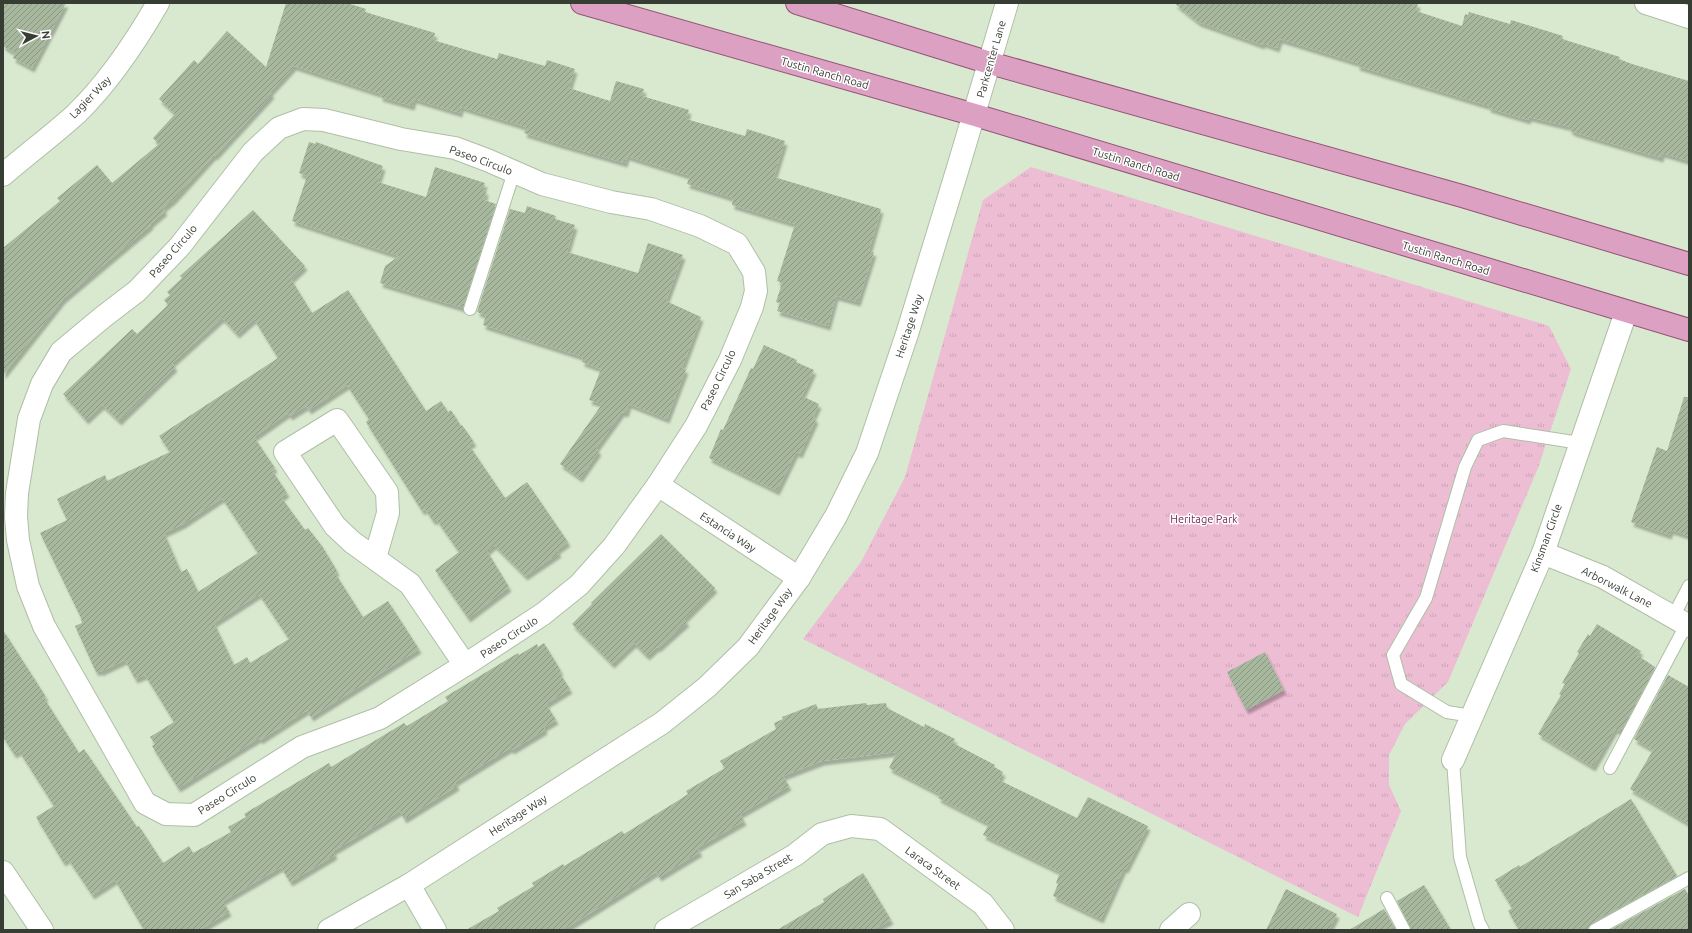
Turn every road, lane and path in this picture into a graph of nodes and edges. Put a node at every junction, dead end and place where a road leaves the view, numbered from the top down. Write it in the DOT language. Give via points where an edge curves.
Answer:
graph roads {
  1 [pos="158,3"];
  2 [pos="582,3"];
  3 [pos="797,3"];
  4 [pos="1007,3"];
  5 [pos="1646,3"];
  6 [pos="1689,17"];
  7 [pos="990,63"];
  8 [pos="975,115"];
  9 [pos="514,172"];
  10 [pos="3,175"];
  11 [pos="1689,264"];
  12 [pos="470,309"];
  13 [pos="1626,312"];
  14 [pos="1689,330"];
  15 [pos="1580,443"];
  16 [pos="658,485"];
  17 [pos="10,492"];
  18 [pos="1542,553"];
  19 [pos="374,558"];
  20 [pos="799,578"];
  21 [pos="1689,586"];
  22 [pos="1683,622"];
  23 [pos="465,665"];
  24 [pos="1472,716"];
  25 [pos="1453,760"];
  26 [pos="1610,768"];
  27 [pos="851,826"];
  28 [pos="3,872"];
  29 [pos="1689,878"];
  30 [pos="409,885"];
  31 [pos="1387,898"];
  32 [pos="1189,914"];
  33 [pos="42,930"];
  34 [pos="329,930"];
  35 [pos="435,930"];
  36 [pos="666,930"];
  37 [pos="1003,930"];
  38 [pos="1171,930"];
  39 [pos="1404,930"];
  40 [pos="1484,930"];
  41 [pos="1595,930"];
  1 -- 10 [label="street, Lagier Way" via="143,30 112,73 76,114"];
  2 -- 8 [label="main road, Tustin Ranch Road"];
  3 -- 7 [label="main road"];
  4 -- 7 [label="street, Parkcenter Lane"];
  5 -- 6 [label="street"];
  7 -- 8 [label="street, Parkcenter Lane"];
  7 -- 11 [label="main road" via="1462,196"];
  8 -- 13 [label="main road, Tustin Ranch Road"];
  8 -- 20 [label="street, Heritage Way" via="867,453 836,516"];
  9 -- 12 [label="lane"];
  9 -- 16 [label="street, Paseo Circulo" via="542,184 611,202 651,209 700,226 737,244 754,272 756,291 752,307 730,360 696,426"];
  9 -- 17 [label="street, Paseo Circulo" via="455,148 401,139 324,120 303,119 279,128 253,152 180,246 137,291 61,352 42,384 29,419"];
  13 -- 14 [label="main road, Tustin Ranch Road"];
  13 -- 15 [label="street, Kinsman Circle"];
  15 -- 18 [label="street, Kinsman Circle"];
  15 -- 24 [label="lane" via="1502,431 1478,440 1465,467 1426,598 1394,655 1401,684 1447,712"];
  16 -- 20 [label="street, Estancia Way"];
  16 -- 23 [label="street, Paseo Circulo" via="614,546 579,585 543,614"];
  17 -- 23 [label="street, Paseo Circulo" via="28,586 44,626 145,803 166,814 194,815 302,747 380,718"];
  18 -- 22 [label="street, Arborwalk Lane" via="1603,577"];
  18 -- 24 [label="street, Kinsman Circle"];
  19 -- 19 [label="street" via="335,526 285,452 337,420 387,492 388,513"];
  19 -- 23 [label="street" via="410,584"];
  20 -- 30 [label="street, Heritage Way" via="748,647 707,687 662,723"];
  21 -- 22 [label="lane"];
  22 -- 26 [label="lane"];
  24 -- 25 [label="street, Kinsman Circle"];
  25 -- 40 [label="lane" via="1460,857 1479,923"];
  27 -- 36 [label="street, San Saba Street" via="822,834 795,855"];
  27 -- 37 [label="street, Laraca Street" via="880,829 983,904"];
  28 -- 33 [label="street"];
  29 -- 41 [label="lane"];
  30 -- 34 [label="street, Heritage Way"];
  30 -- 35 [label="street"];
  31 -- 39 [label="lane"];
  32 -- 38 [label="street"];
}
